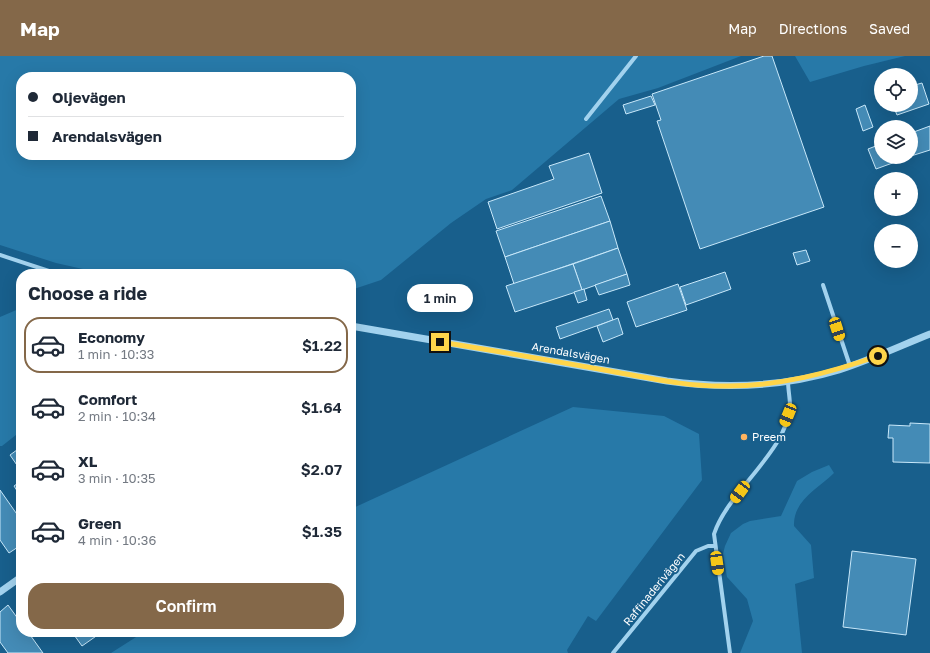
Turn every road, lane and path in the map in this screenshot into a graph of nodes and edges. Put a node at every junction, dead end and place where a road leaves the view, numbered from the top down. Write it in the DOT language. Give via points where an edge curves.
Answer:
graph roads {
  1 [pos="636,56"];
  2 [pos="586,119"];
  3 [pos="0,255"];
  4 [pos="43,269"];
  5 [pos="823,284"];
  6 [pos="356,327"];
  7 [pos="930,334"];
  8 [pos="850,366"];
  9 [pos="788,381"];
  10 [pos="715,546"];
  11 [pos="16,581"];
  12 [pos="0,592"];
  13 [pos="613,653"];
  14 [pos="730,653"];
  1 -- 2 [label="street"];
  3 -- 4 [label="street"];
  5 -- 8 [label="street"];
  6 -- 9 [label="street, Arendalsvägen" via="694,385 728,386"];
  7 -- 8 [label="street, Arendalsvägen"];
  8 -- 9 [label="street, Arendalsvägen"];
  9 -- 10 [label="street" via="790,405 779,439 721,517 714,534"];
  10 -- 13 [label="street, Raffinaderivägen" via="696,551"];
  10 -- 14 [label="street"];
  11 -- 12 [label="street"];
}
